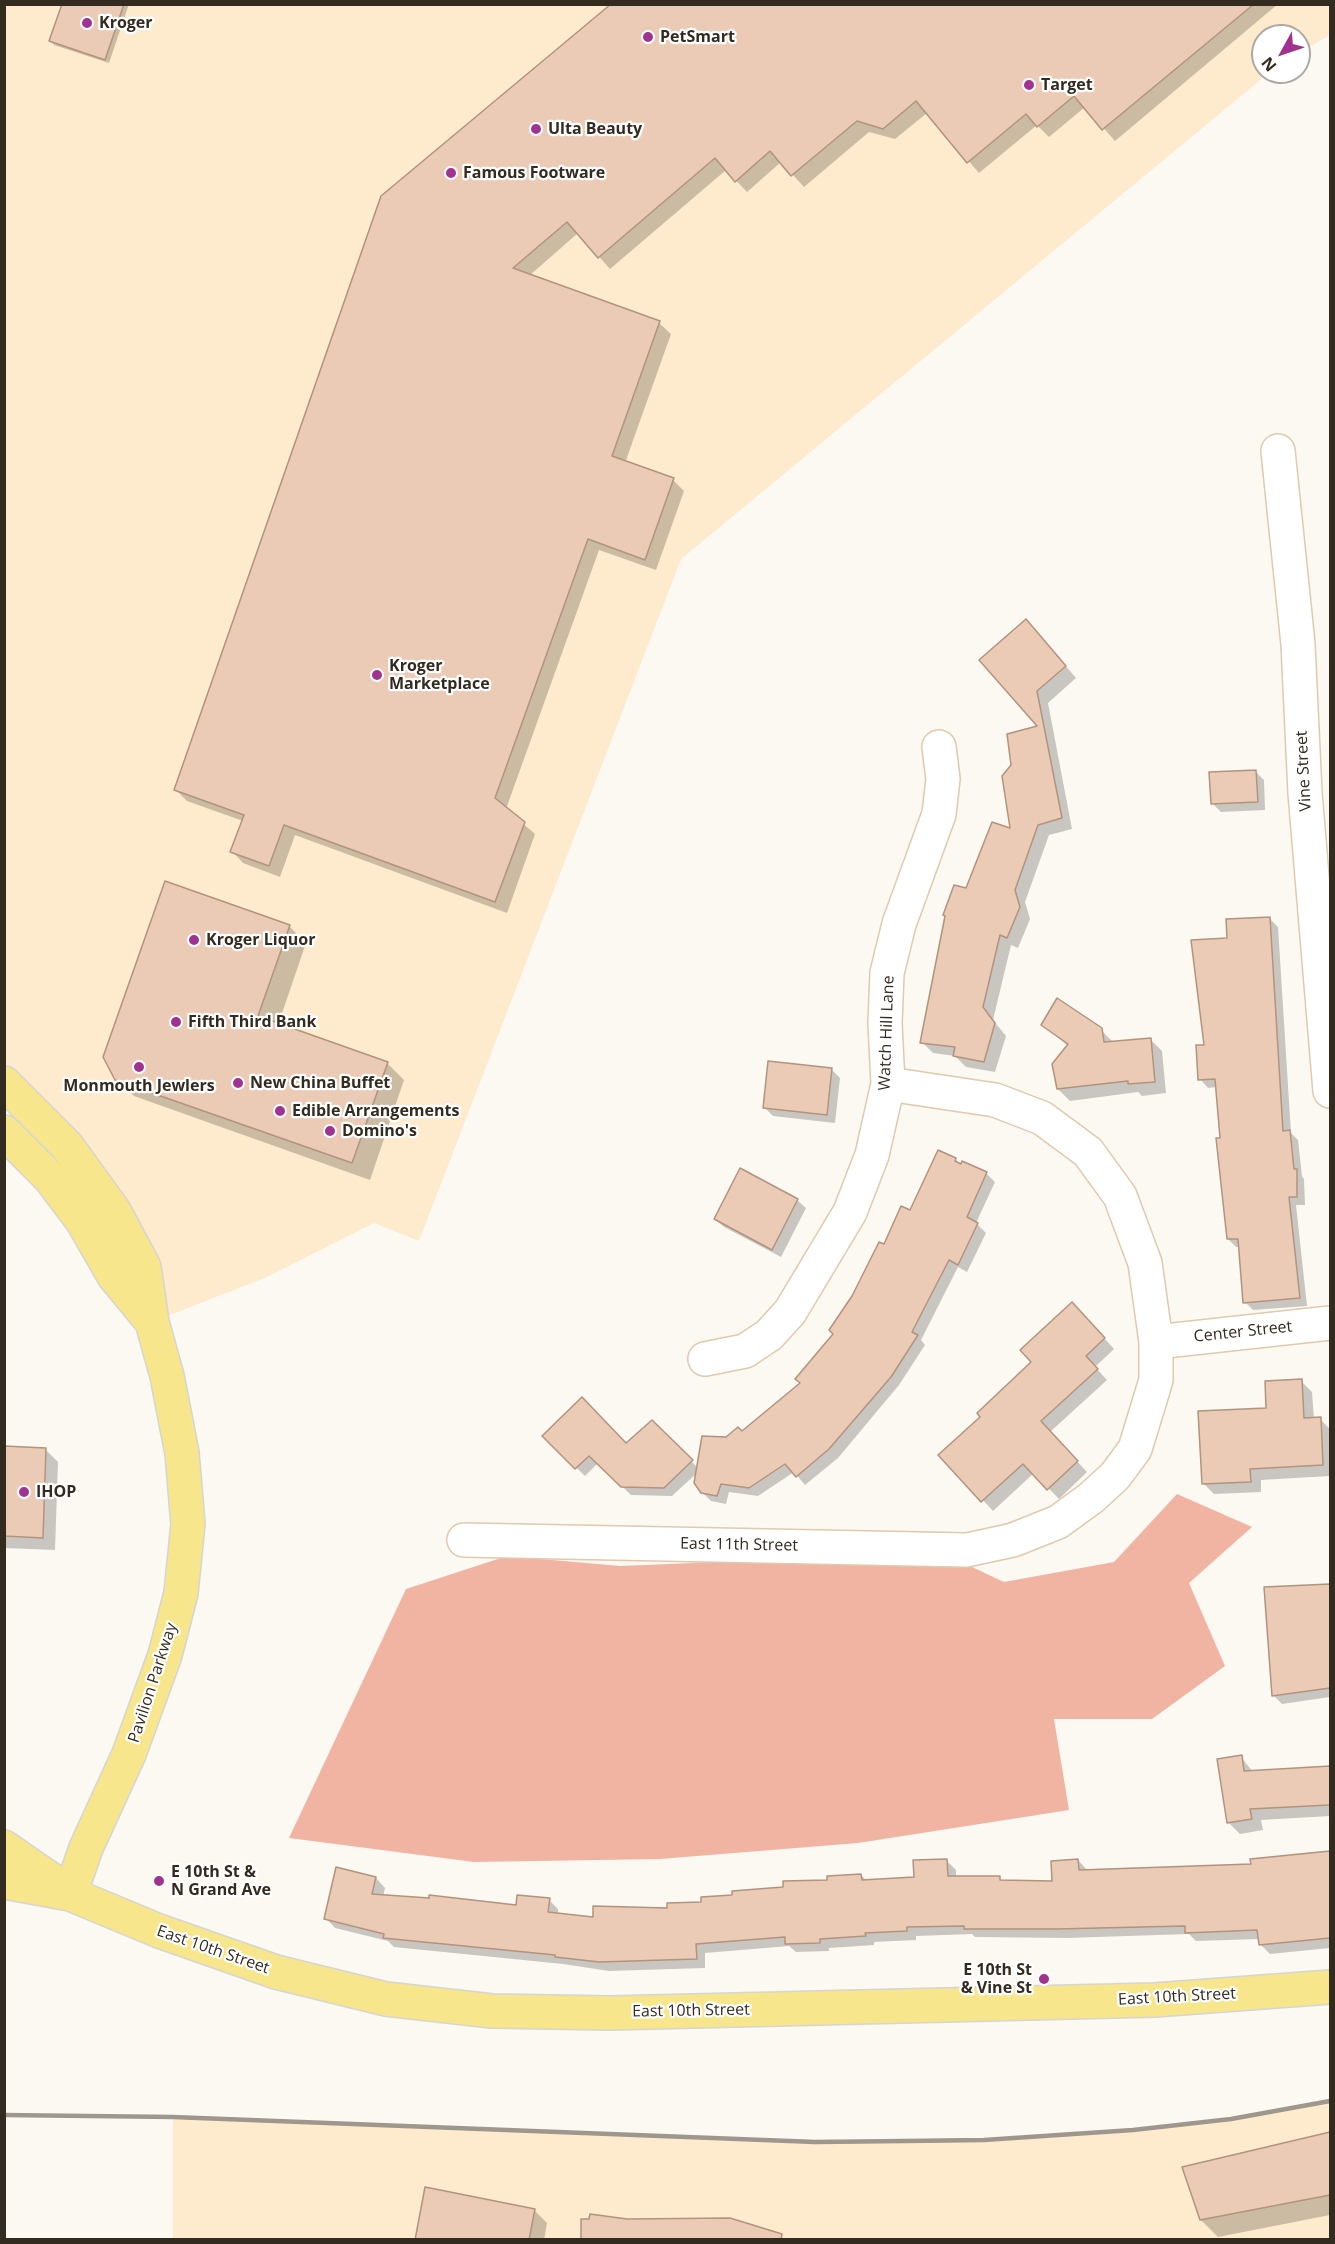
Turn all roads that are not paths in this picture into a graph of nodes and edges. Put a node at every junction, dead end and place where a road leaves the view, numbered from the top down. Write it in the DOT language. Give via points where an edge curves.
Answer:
graph roads {
  1 [pos="1278,451"];
  2 [pos="939,747"];
  3 [pos="4,1083"];
  4 [pos="888,1084"];
  5 [pos="1330,1090"];
  6 [pos="4,1132"];
  7 [pos="152,1322"];
  8 [pos="1330,1323"];
  9 [pos="1156,1342"];
  10 [pos="705,1359"];
  11 [pos="464,1540"];
  12 [pos="4,1847"];
  13 [pos="4,1882"];
  14 [pos="70,1894"];
  15 [pos="1330,1987"];
  1 -- 5 [label="street, Vine Street" via="1298,644 1305,793"];
  2 -- 4 [label="street, Watch Hill Lane" via="943,779 939,814 899,924 887,973"];
  3 -- 7 [label="main road, Pavilion Parkway" via="67,1146 114,1211 144,1267"];
  4 -- 9 [label="street, East 11th Street" via="995,1100 1042,1118 1088,1152 1120,1196 1145,1263"];
  4 -- 10 [label="street, Watch Hill Lane" via="872,1155 850,1212 790,1312 769,1335 745,1351"];
  6 -- 7 [label="main road, Pavilion Parkway" via="50,1178 83,1222 114,1276"];
  7 -- 14 [label="main road, Pavilion Parkway" via="182,1453 188,1524 181,1593 165,1655 133,1744 86,1848"];
  8 -- 9 [label="street, Center Street"];
  9 -- 11 [label="street, East 11th Street" via="1156,1380 1135,1449 1092,1498 1058,1522 1013,1540 967,1550"];
  12 -- 14 [label="main road, East 10th Street"];
  13 -- 14 [label="main road, East 10th Street"];
  14 -- 15 [label="main road, East 10th Street" via="159,1931 276,1972 386,1999 492,2011 610,2013 1155,2000"];
}
